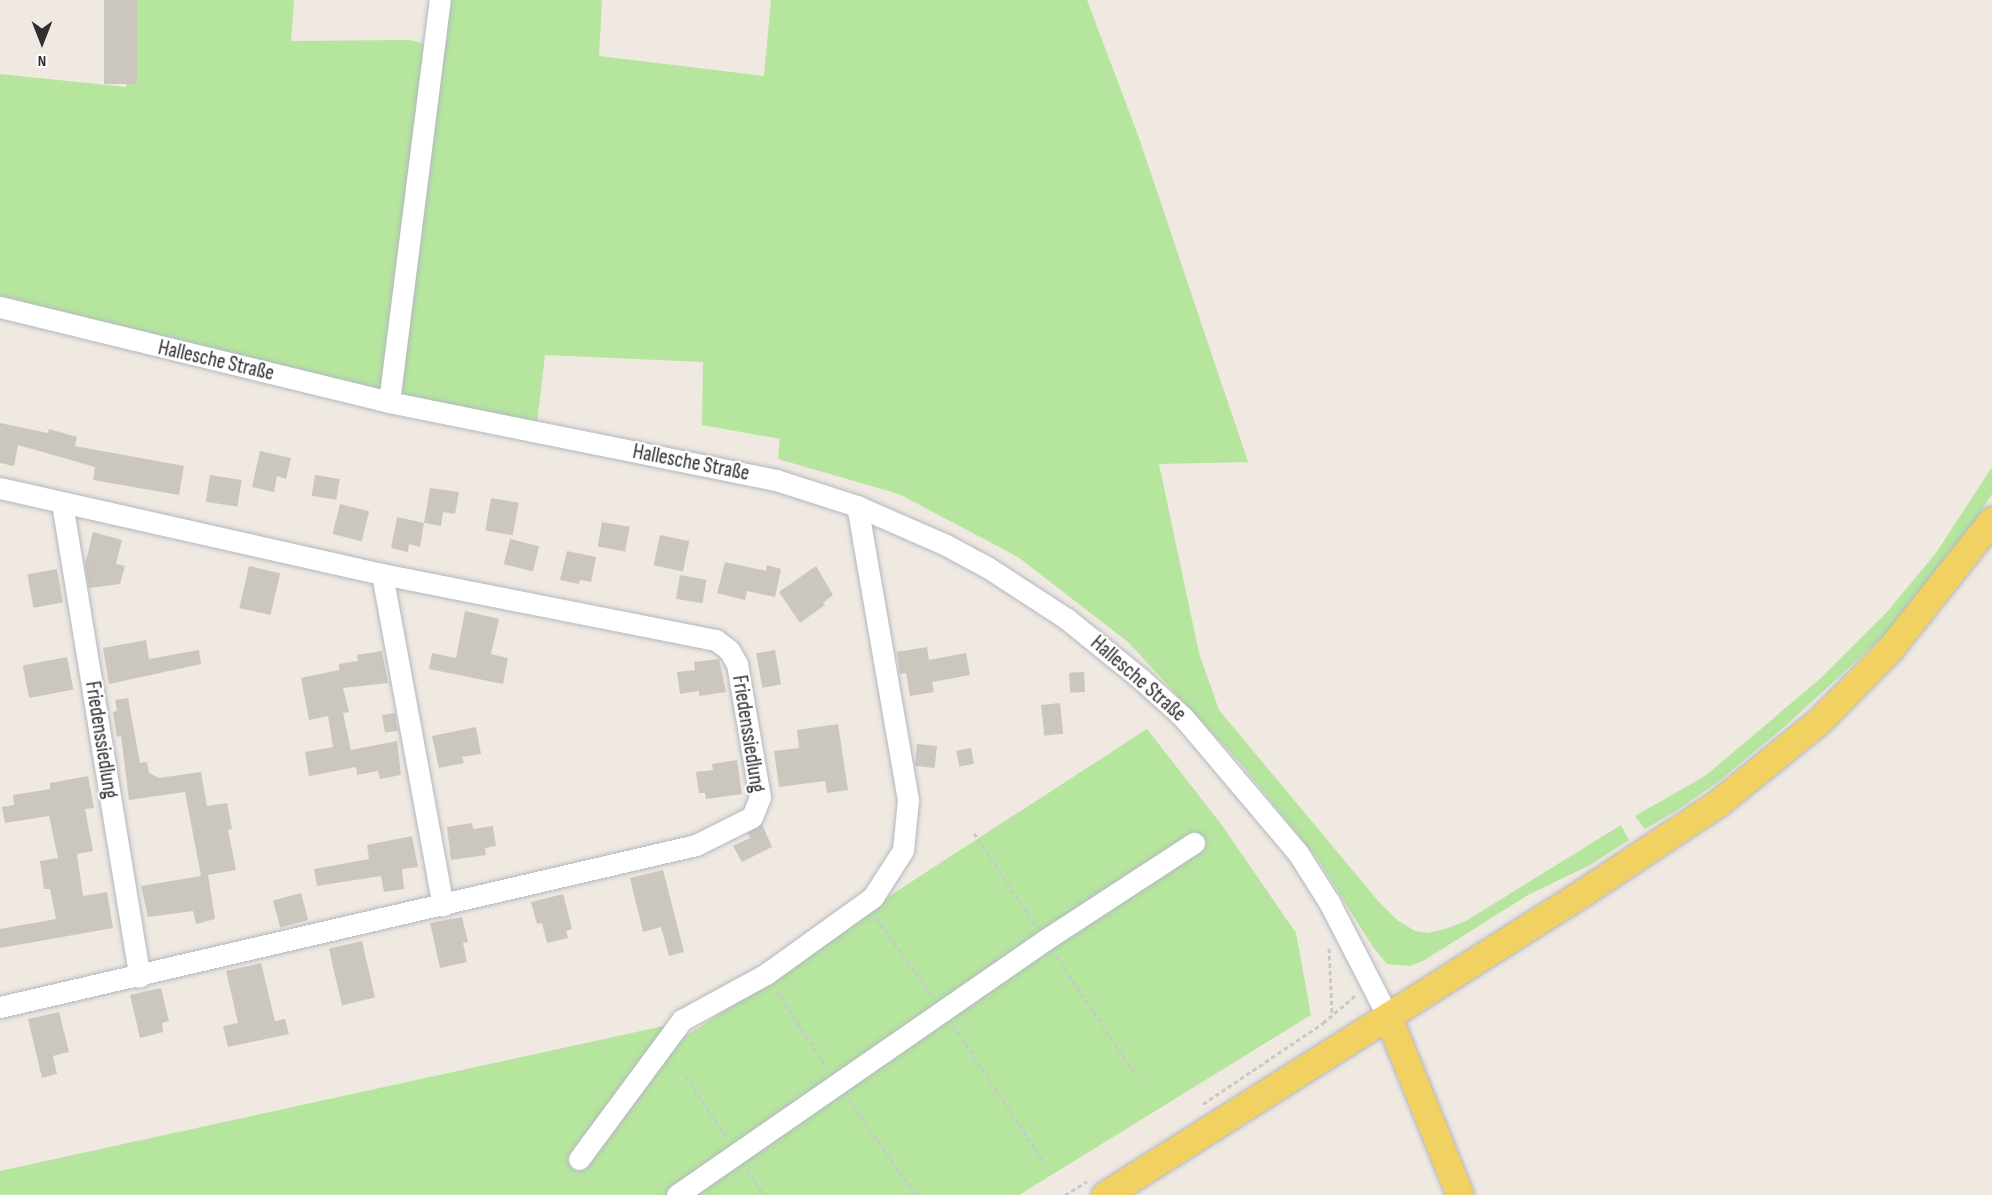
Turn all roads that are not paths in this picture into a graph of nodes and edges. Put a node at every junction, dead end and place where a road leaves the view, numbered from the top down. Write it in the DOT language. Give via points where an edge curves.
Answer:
graph roads {
  1 [pos="440,0"];
  2 [pos="0,307"];
  3 [pos="389,402"];
  4 [pos="0,488"];
  5 [pos="62,503"];
  6 [pos="857,506"];
  7 [pos="1992,520"];
  8 [pos="382,574"];
  9 [pos="1194,843"];
  10 [pos="443,905"];
  11 [pos="140,977"];
  12 [pos="0,1007"];
  13 [pos="1388,1017"];
  14 [pos="579,1159"];
  15 [pos="1100,1186"];
  16 [pos="676,1195"];
  17 [pos="1460,1195"];
  1 -- 3 [label="street"];
  2 -- 3 [label="street, Hallesche Straße"];
  3 -- 6 [label="street, Hallesche Straße" via="776,480"];
  4 -- 5 [label="street, Friedenssiedlung"];
  5 -- 8 [label="street, Friedenssiedlung"];
  5 -- 11 [label="street, Friedenssiedlung"];
  6 -- 13 [label="street, Hallesche Straße" via="987,567 1075,625 1183,717 1298,853 1329,902"];
  6 -- 14 [label="street" via="908,800 903,850 873,897 765,975 682,1020"];
  7 -- 13 [label="main road" via="1889,650 1820,720 1768,765 1691,821"];
  8 -- 10 [label="street"];
  8 -- 10 [label="street, Friedenssiedlung" via="716,640 729,650 737,664 760,797 752,817 696,845"];
  9 -- 16 [label="street"];
  10 -- 11 [label="street, Friedenssiedlung"];
  11 -- 12 [label="street, Friedenssiedlung"];
  13 -- 15 [label="main road"];
  13 -- 17 [label="main road"];
}
